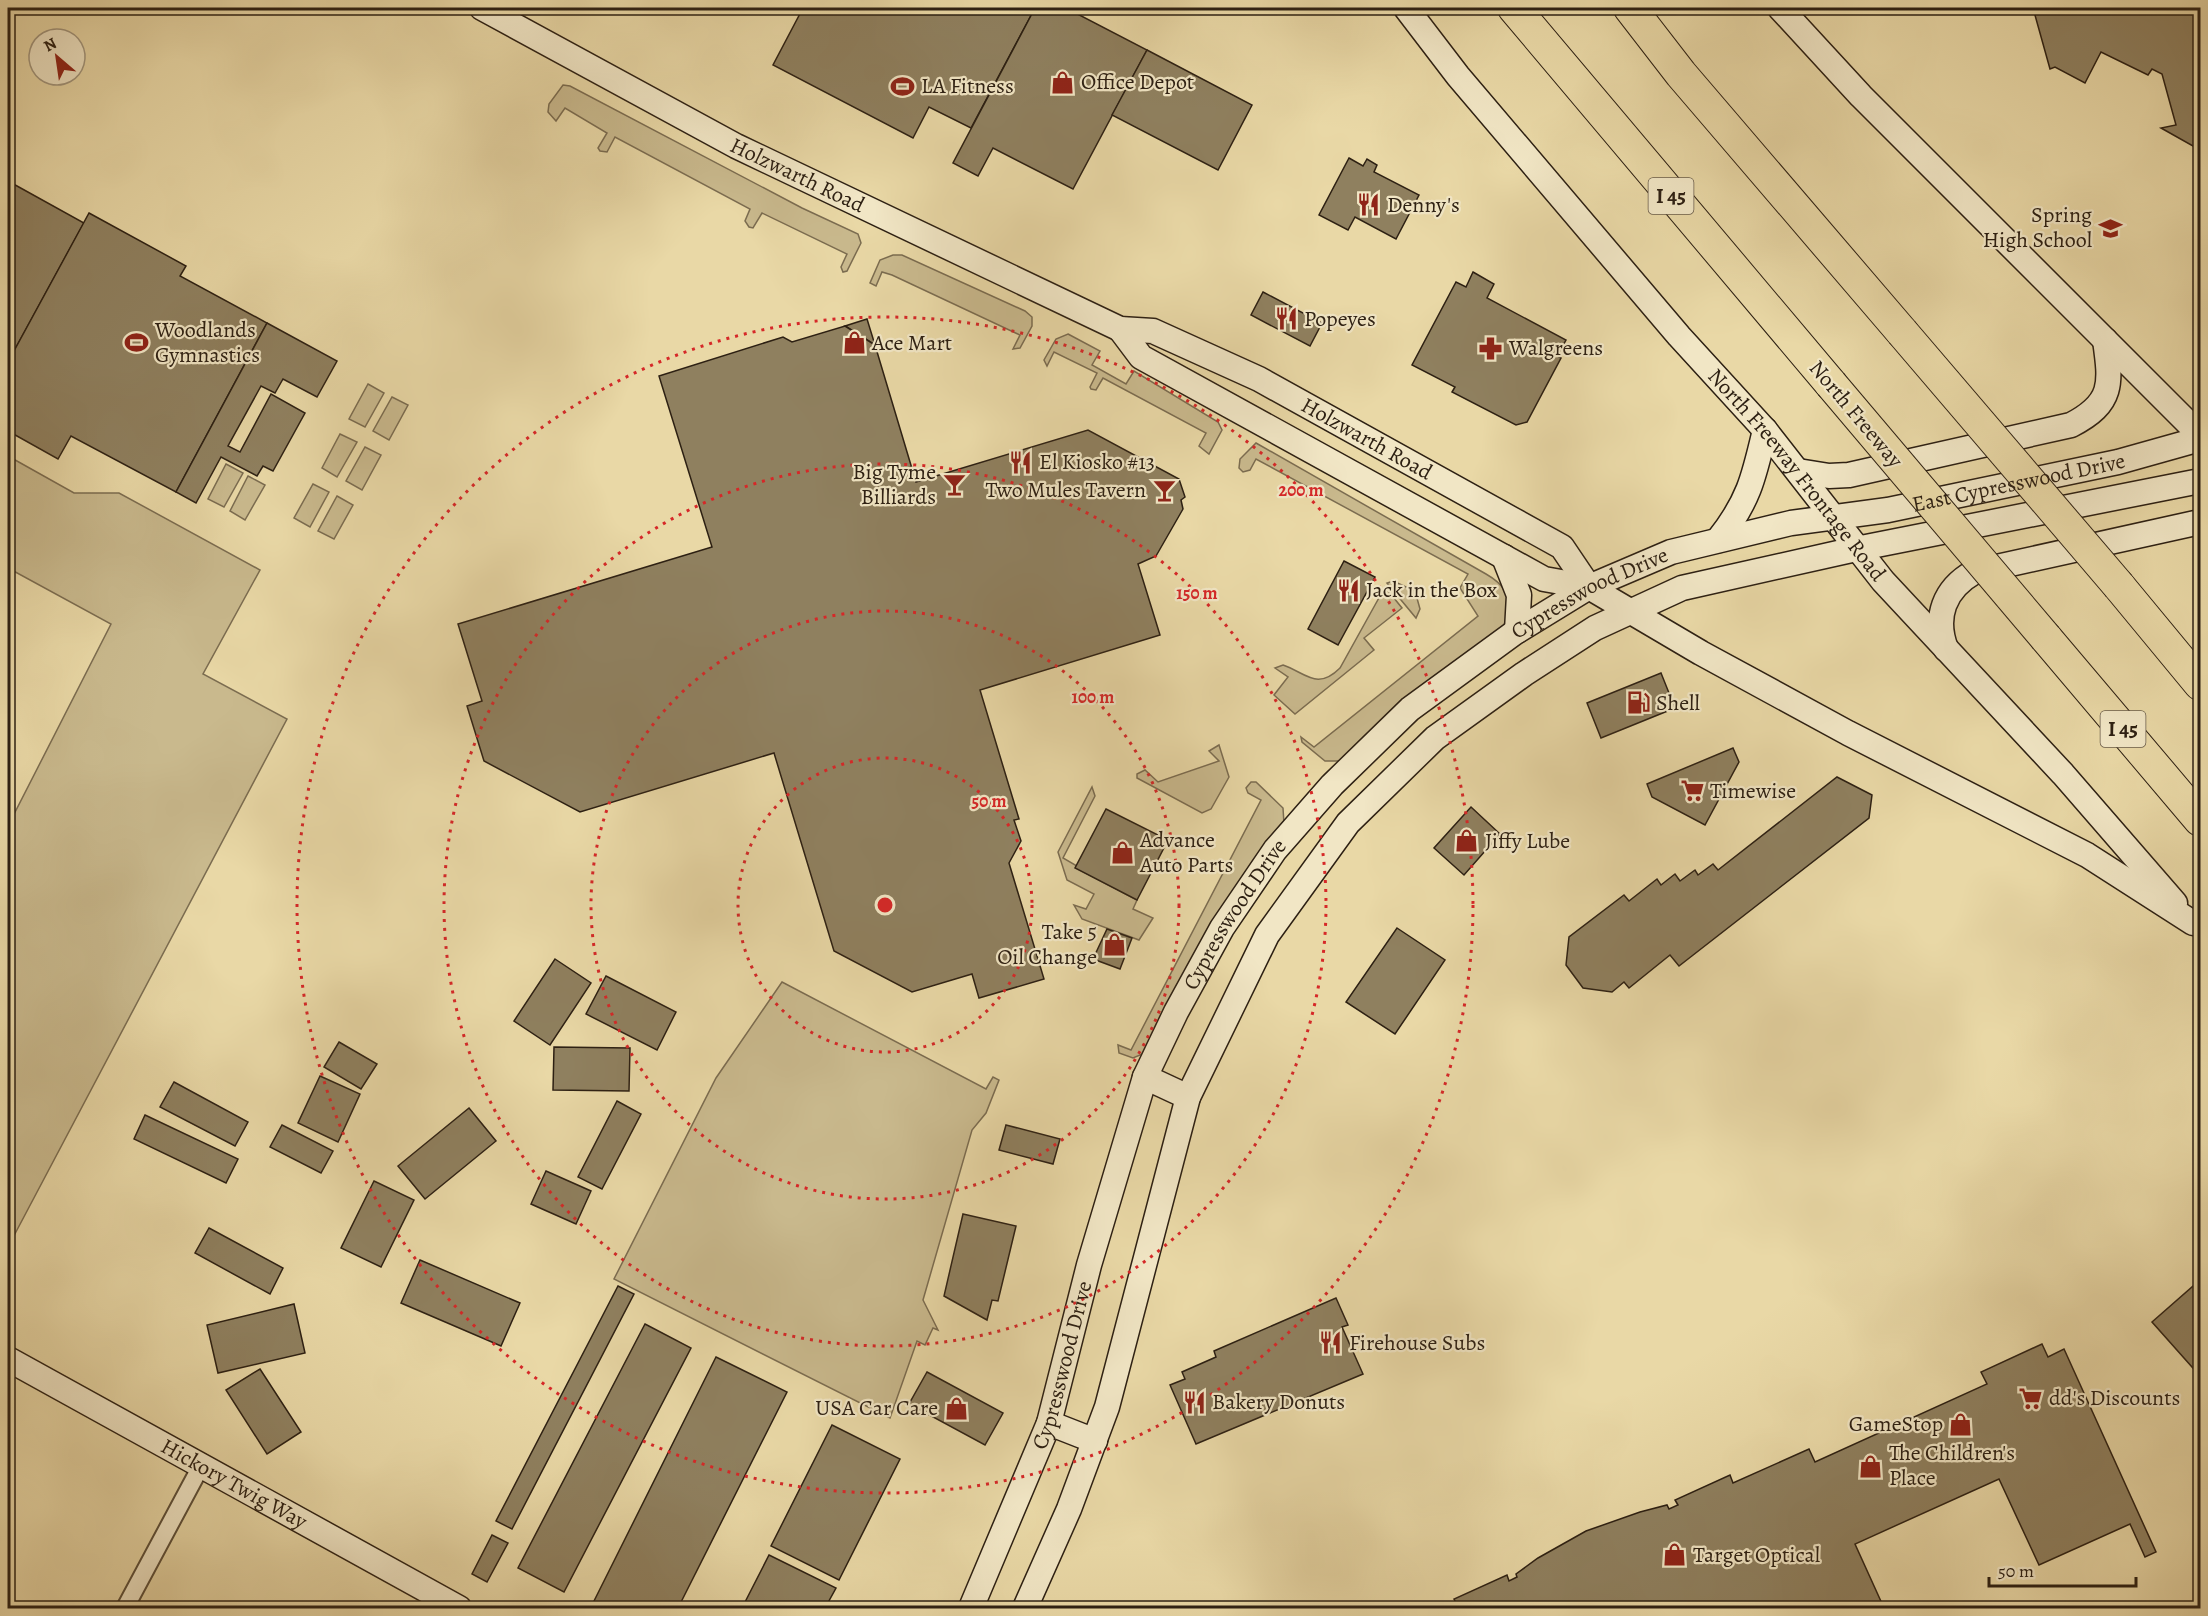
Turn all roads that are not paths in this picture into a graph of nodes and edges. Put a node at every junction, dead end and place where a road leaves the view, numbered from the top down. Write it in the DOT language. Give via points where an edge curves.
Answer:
graph roads {
  1 [pos="482,8"];
  2 [pos="1406,8"];
  3 [pos="1514,8"];
  4 [pos="1630,8"];
  5 [pos="1780,8"];
  6 [pos="1120,329"];
  7 [pos="2105,340"];
  8 [pos="1764,430"];
  9 [pos="2200,437"];
  10 [pos="1798,471"];
  11 [pos="2200,481"];
  12 [pos="1835,518"];
  13 [pos="2200,522"];
  14 [pos="1718,540"];
  15 [pos="1856,549"];
  16 [pos="1504,557"];
  17 [pos="1589,587"];
  18 [pos="1629,612"];
  19 [pos="1517,630"];
  20 [pos="1946,649"];
  21 [pos="2200,684"];
  22 [pos="2200,820"];
  23 [pos="2197,927"];
  24 [pos="1145,1077"];
  25 [pos="1188,1097"];
  26 [pos="8,1359"];
  27 [pos="1049,1423"];
  28 [pos="1095,1441"];
  29 [pos="200,1468"];
  30 [pos="125,1608"];
  31 [pos="459,1608"];
  32 [pos="971,1608"];
  33 [pos="1025,1608"];
  1 -- 6 [label="main road, Holzwarth Road" via="736,146"];
  2 -- 8 [label="main road, North Freeway Frontage Road" via="1458,76"];
  3 -- 22 [label="highway, North Freeway / I 45, bridge"];
  4 -- 21 [label="highway, bridge" via="1681,74"];
  5 -- 7 [label="main road"];
  6 -- 16 [label="main road, Holzwarth Road" via="1141,357"];
  6 -- 17 [label="main road, Holzwarth Road" via="1153,331 1259,379 1562,547"];
  7 -- 9 [label="main road"];
  7 -- 10 [label="main road" via="2110,371 2106,395 2092,414 2071,425 1849,475"];
  8 -- 10 [label="main road, North Freeway Frontage Road"];
  8 -- 14 [label="main road" via="1750,491"];
  9 -- 12 [label="main road, East Cypresswood Drive" via="2154,454 2107,465"];
  10 -- 12 [label="main road, North Freeway Frontage Road"];
  11 -- 15 [label="main road, East Cypresswood Drive"];
  12 -- 14 [label="main road, Cypresswood Drive" via="1791,523"];
  12 -- 15 [label="main road, North Freeway Frontage Road"];
  13 -- 20 [label="main road" via="1974,572 1953,588 1943,605 1940,624"];
  14 -- 17 [label="main road, Cypresswood Drive" via="1638,564"];
  15 -- 18 [label="main road, Cypresswood Drive" via="1682,588"];
  15 -- 20 [label="main road, North Freeway Frontage Road"];
  16 -- 17 [label="main road, Holzwarth Road" via="1544,579"];
  16 -- 19 [label="main road" via="1519,595"];
  17 -- 18 [label="main road, Holzwarth Road"];
  17 -- 19 [label="main road, Cypresswood Drive"];
  18 -- 23 [label="main road, Holzwarth Road" via="1848,733 2086,855"];
  18 -- 25 [label="main road, Cypresswood Drive" via="1595,628 1524,674 1435,738 1348,823 1267,935"];
  19 -- 24 [label="main road, Cypresswood Drive" via="1410,709 1341,775 1295,827 1222,928"];
  20 -- 23 [label="main road, North Freeway Frontage Road" via="2064,774"];
  24 -- 25 [label="main road"];
  24 -- 27 [label="main road, Cypresswood Drive" via="1089,1266"];
  25 -- 28 [label="main road, Cypresswood Drive"];
  26 -- 29 [label="main road, Hickory Twig Way"];
  27 -- 28 [label="main road"];
  27 -- 32 [label="main road, Cypresswood Drive"];
  28 -- 33 [label="main road, Cypresswood Drive"];
  29 -- 30 [label="street"];
  29 -- 31 [label="main road, Hickory Twig Way"];
}
